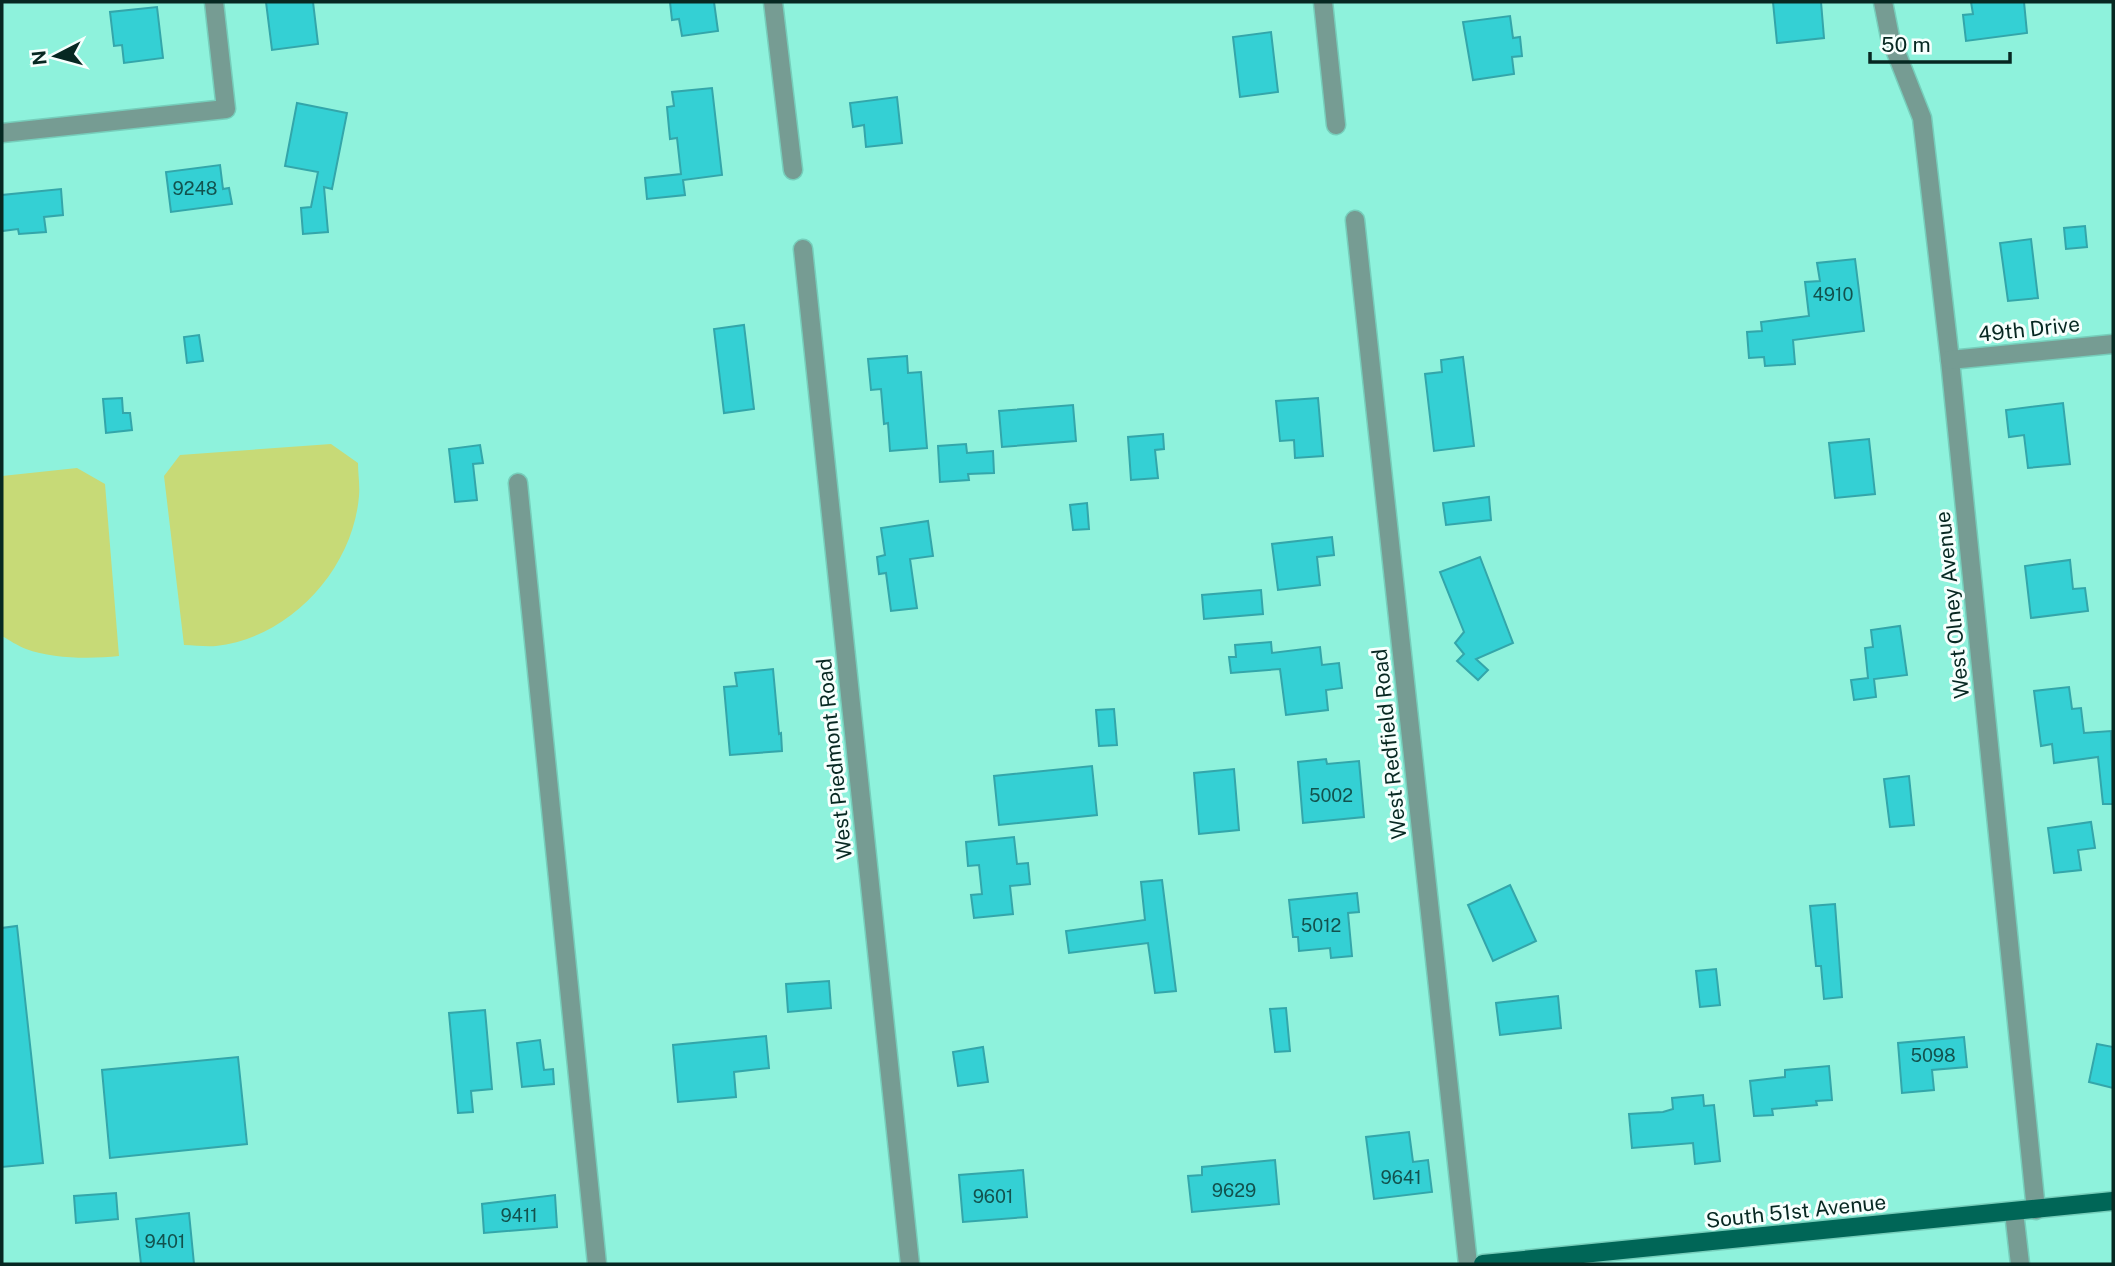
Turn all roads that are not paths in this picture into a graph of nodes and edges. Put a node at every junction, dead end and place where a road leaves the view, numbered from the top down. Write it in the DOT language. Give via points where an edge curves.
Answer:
graph roads {
  1 [pos="214,2"];
  2 [pos="773,2"];
  3 [pos="1323,2"];
  4 [pos="1883,2"];
  5 [pos="1336,125"];
  6 [pos="2,133"];
  7 [pos="793,170"];
  8 [pos="1355,220"];
  9 [pos="803,249"];
  10 [pos="2113,344"];
  11 [pos="1950,360"];
  12 [pos="518,482"];
  13 [pos="2113,1201"];
  14 [pos="2036,1210"];
  15 [pos="2014,1212"];
  16 [pos="597,1264"];
  17 [pos="911,1264"];
  18 [pos="1468,1264"];
  19 [pos="1483,1264"];
  20 [pos="2020,1264"];
  1 -- 6 [label="street" via="226,108"];
  2 -- 7 [label="street"];
  3 -- 5 [label="street"];
  4 -- 11 [label="street, West Olney Avenue" via="1890,37 1922,118"];
  8 -- 18 [label="street, West Redfield Road"];
  9 -- 17 [label="street, West Piedmont Road"];
  10 -- 11 [label="street, 49th Drive"];
  11 -- 14 [label="street, West Olney Avenue"];
  12 -- 16 [label="street"];
  13 -- 14 [label="main road, South 51st Avenue"];
  14 -- 15 [label="main road, South 51st Avenue"];
  15 -- 19 [label="main road, South 51st Avenue"];
  15 -- 20 [label="street"];
}
